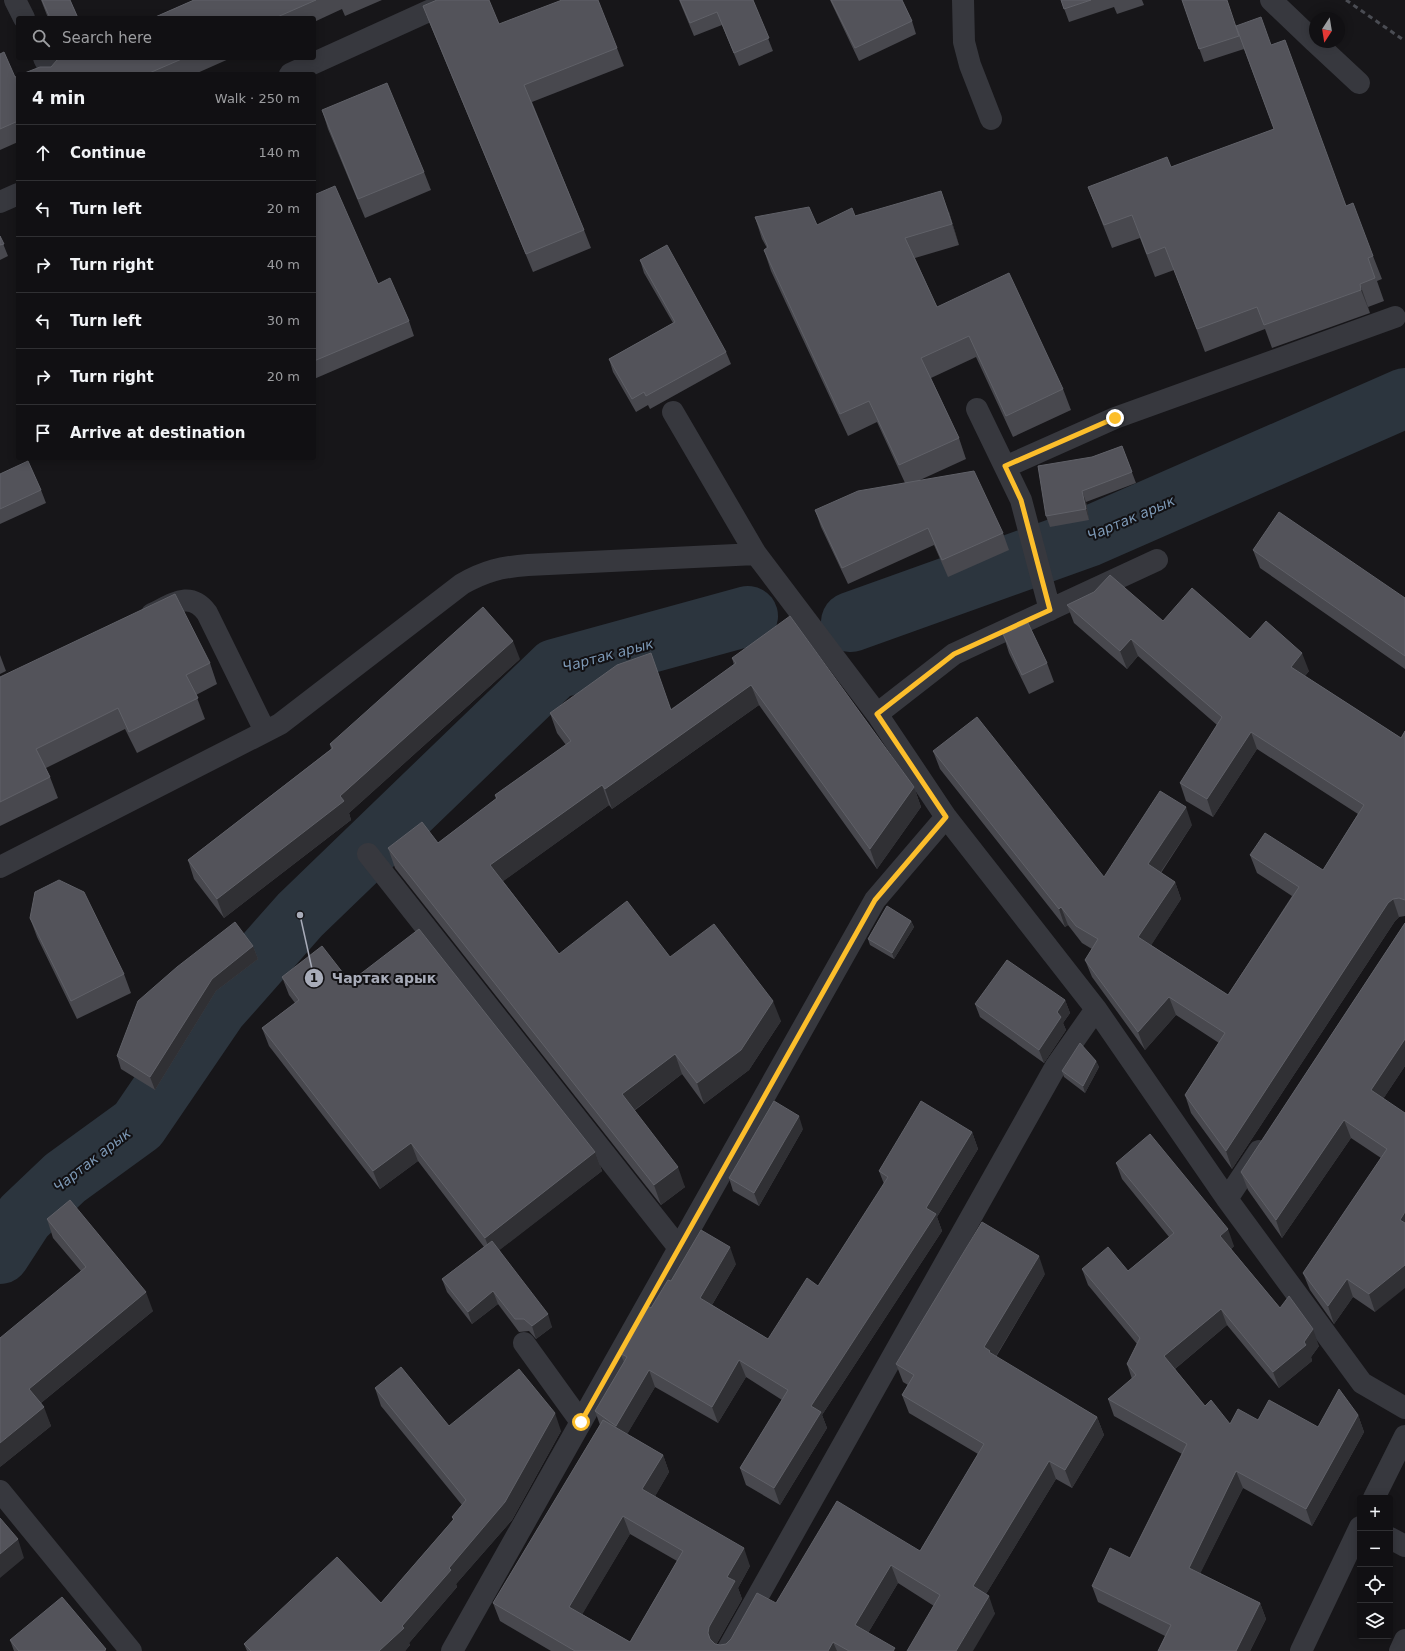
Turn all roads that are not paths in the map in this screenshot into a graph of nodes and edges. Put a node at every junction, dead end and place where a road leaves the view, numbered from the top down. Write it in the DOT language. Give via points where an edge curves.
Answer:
graph roads {
  1 [pos="15,0"];
  2 [pos="453,0"];
  3 [pos="963,0"];
  4 [pos="1271,0"];
  5 [pos="23,16"];
  6 [pos="1309,36"];
  7 [pos="1321,48"];
  8 [pos="45,60"];
  9 [pos="51,72"];
  10 [pos="294,72"];
  11 [pos="1359,83"];
  12 [pos="991,119"];
  13 [pos="16,195"];
  14 [pos="0,202"];
  15 [pos="1395,317"];
  16 [pos="977,409"];
  17 [pos="673,412"];
  18 [pos="1005,466"];
  19 [pos="756,554"];
  20 [pos="1158,560"];
  21 [pos="1050,610"];
  22 [pos="132,624"];
  23 [pos="877,714"];
  24 [pos="265,732"];
  25 [pos="946,817"];
  26 [pos="368,854"];
  27 [pos="0,866"];
  28 [pos="1096,1009"];
  29 [pos="1271,1133"];
  30 [pos="1228,1199"];
  31 [pos="679,1248"];
  32 [pos="524,1343"];
  33 [pos="1405,1408"];
  34 [pos="581,1422"];
  35 [pos="1405,1436"];
  36 [pos="0,1491"];
  37 [pos="1376,1495"];
  38 [pos="1358,1531"];
  39 [pos="1393,1540"];
  40 [pos="1405,1546"];
  41 [pos="1405,1640"];
  42 [pos="131,1651"];
  43 [pos="452,1651"];
  44 [pos="727,1651"];
  45 [pos="1301,1651"];
  46 [pos="1400,1651"];
  1 -- 5 [label="street"];
  2 -- 10 [label="street"];
  3 -- 12 [label="street" via="964,42"];
  4 -- 6 [label="street"];
  7 -- 11 [label="street"];
  8 -- 9 [label="street"];
  13 -- 14 [label="street"];
  15 -- 18 [label="street" via="1115,418"];
  16 -- 18 [label="street"];
  17 -- 19 [label="street"];
  18 -- 21 [label="street" via="1021,500"];
  19 -- 23 [label="street"];
  19 -- 24 [label="street" via="528,565 502,567 482,573 462,584 280,724"];
  20 -- 21 [label="street"];
  21 -- 23 [label="street" via="954,654"];
  22 -- 24 [label="street" via="174,604 190,600 200,604 207,613"];
  23 -- 25 [label="street"];
  24 -- 27 [label="street"];
  25 -- 28 [label="street"];
  25 -- 31 [label="street" via="875,900"];
  26 -- 31 [label="street"];
  28 -- 30 [label="street"];
  28 -- 44 [label="street" via="1056,1066"];
  29 -- 30 [label="street"];
  30 -- 33 [label="street" via="1362,1383"];
  31 -- 34 [label="street"];
  32 -- 34 [label="street"];
  34 -- 43 [label="street"];
  35 -- 37 [label="street"];
  36 -- 42 [label="street"];
  38 -- 45 [label="street"];
  39 -- 40 [label="street"];
  41 -- 46 [label="street"];
}
